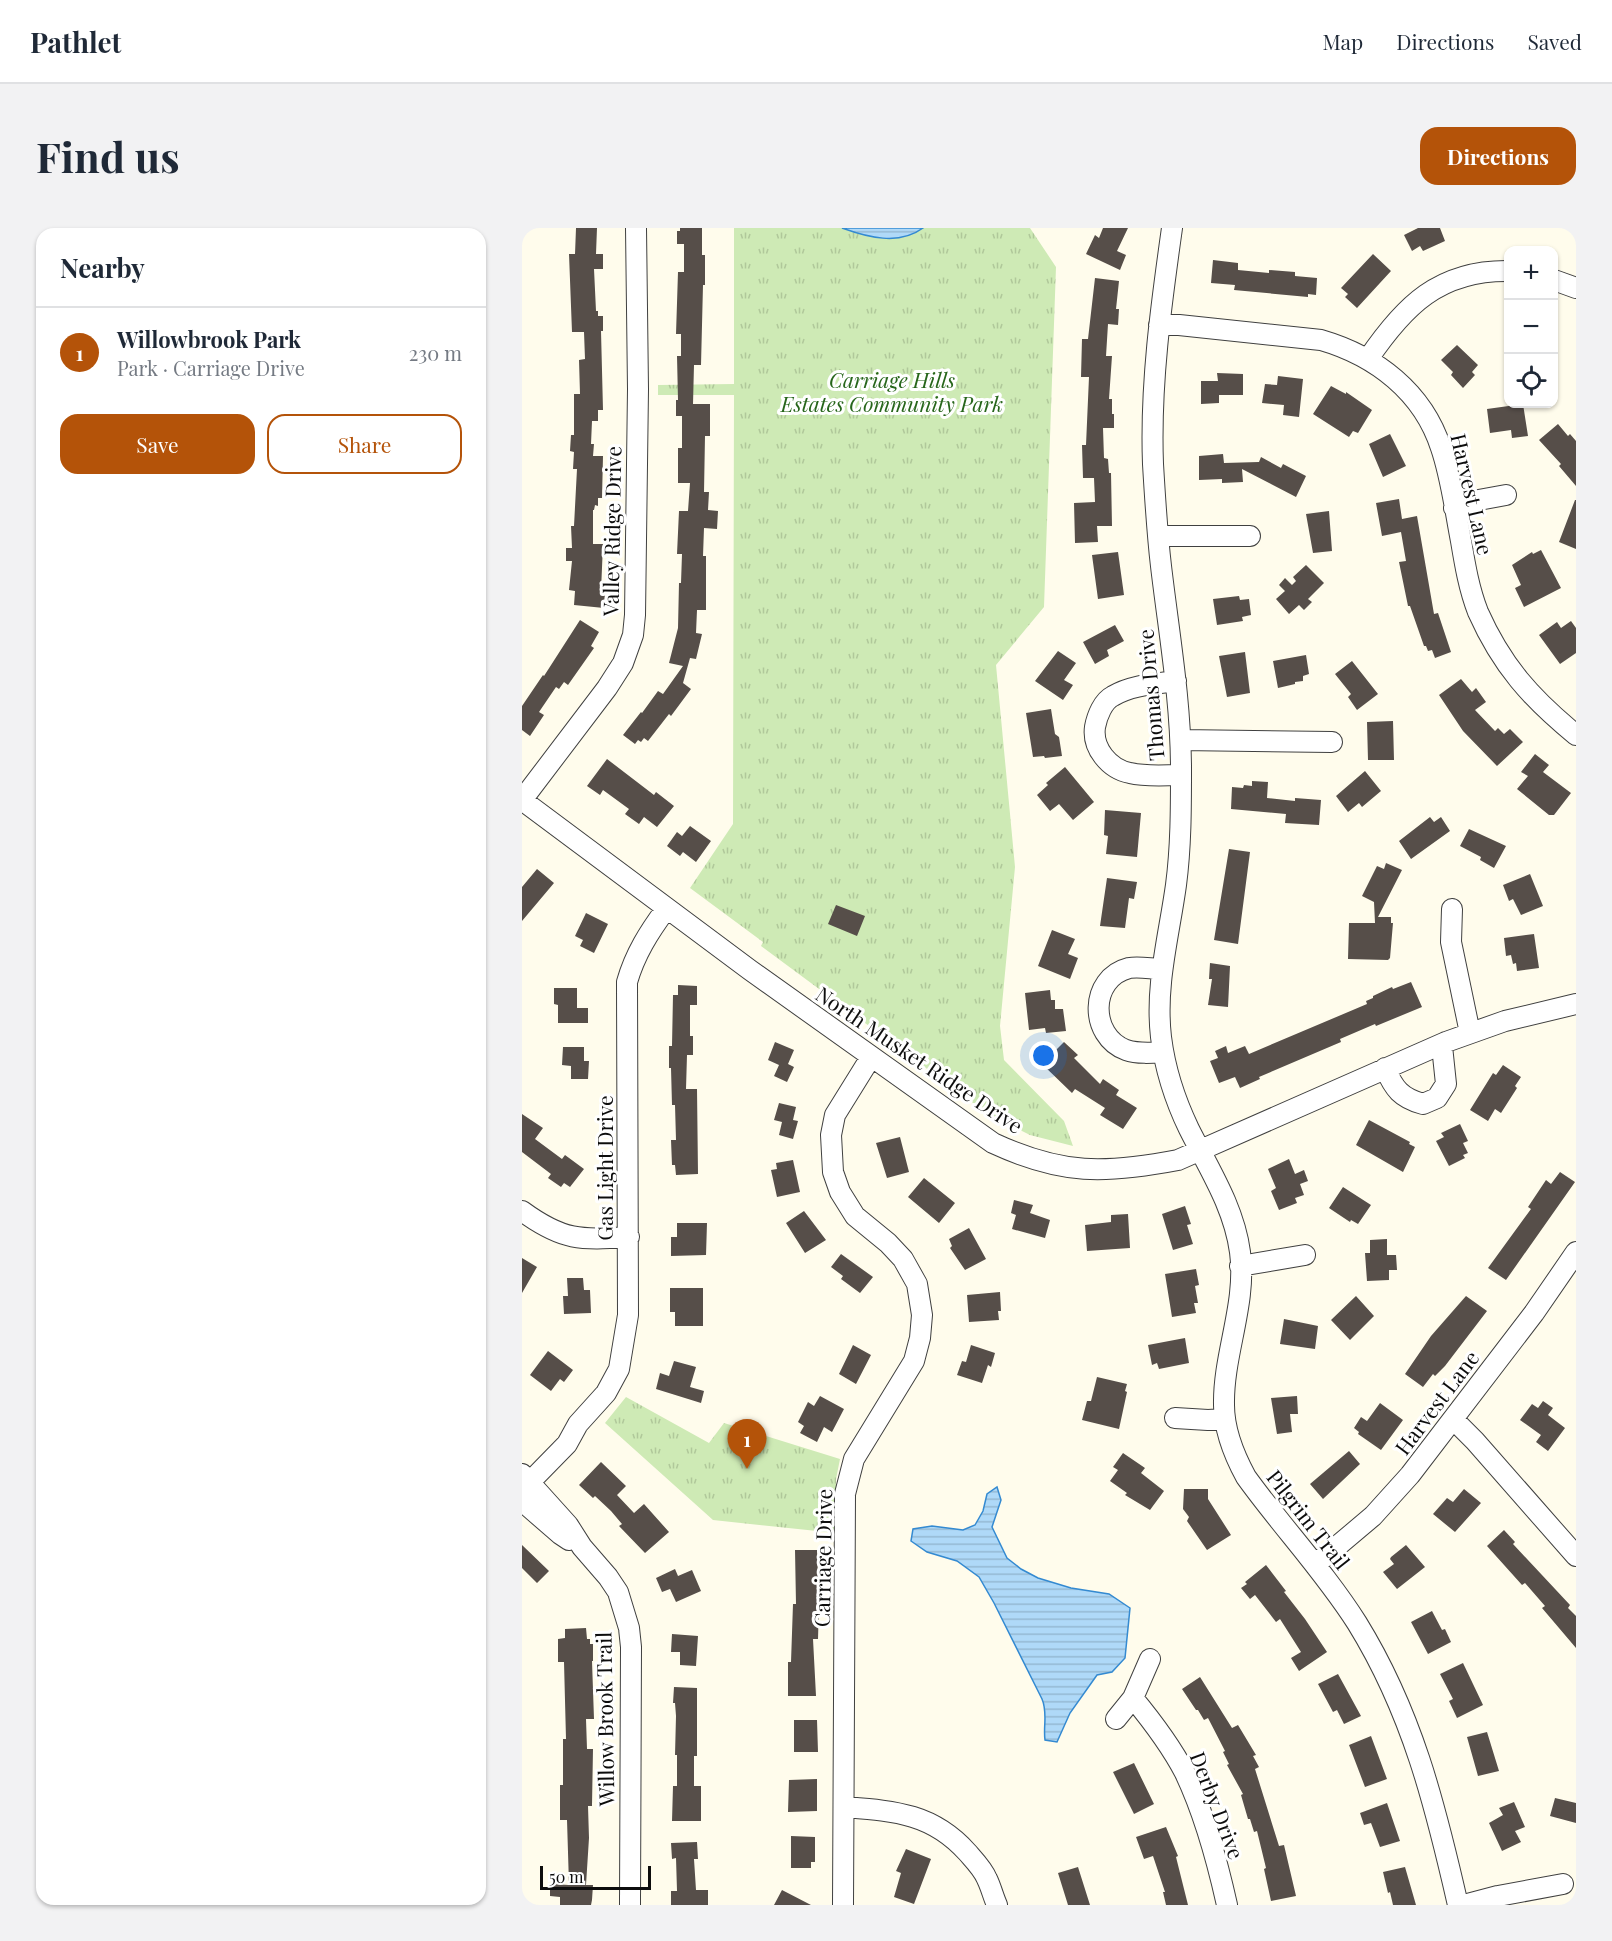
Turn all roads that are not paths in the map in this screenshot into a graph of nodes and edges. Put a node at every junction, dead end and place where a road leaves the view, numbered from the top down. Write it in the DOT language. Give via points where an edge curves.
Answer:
graph roads {
  1 [pos="636,228"];
  2 [pos="1172,228"];
  3 [pos="1504,272"];
  4 [pos="1558,281"];
  5 [pos="1576,288"];
  6 [pos="1159,325"];
  7 [pos="1368,359"];
  8 [pos="1506,495"];
  9 [pos="1454,508"];
  10 [pos="1158,536"];
  11 [pos="1250,536"];
  12 [pos="1176,681"];
  13 [pos="1576,735"];
  14 [pos="1181,740"];
  15 [pos="1332,742"];
  16 [pos="1181,775"];
  17 [pos="522,801"];
  18 [pos="666,909"];
  19 [pos="1452,909"];
  20 [pos="1162,969"];
  21 [pos="1576,1004"];
  22 [pos="1470,1033"];
  23 [pos="1446,1042"];
  24 [pos="1163,1052"];
  25 [pos="871,1057"];
  26 [pos="1386,1068"];
  27 [pos="1201,1150"];
  28 [pos="522,1211"];
  29 [pos="629,1237"];
  30 [pos="1576,1252"];
  31 [pos="1305,1255"];
  32 [pos="1240,1266"];
  33 [pos="1175,1418"];
  34 [pos="1225,1419"];
  35 [pos="1453,1419"];
  36 [pos="523,1484"];
  37 [pos="1576,1556"];
  38 [pos="1316,1564"];
  39 [pos="1150,1659"];
  40 [pos="1132,1698"];
  41 [pos="1116,1719"];
  42 [pos="843,1808"];
  43 [pos="1563,1884"];
  44 [pos="630,1905"];
  45 [pos="843,1905"];
  46 [pos="997,1905"];
  47 [pos="1227,1905"];
  48 [pos="1458,1905"];
  49 [pos="1464,1905"];
  1 -- 17 [label="street, Valley Ridge Drive" via="633,635 607,688"];
  2 -- 6 [label="street, Thomas Drive"];
  3 -- 7 [label="street" via="1459,279 1427,294 1388,329"];
  4 -- 5 [label="street"];
  6 -- 7 [label="street, Harvest Lane" via="1313,339 1342,346"];
  6 -- 10 [label="street, Thomas Drive" via="1153,452"];
  7 -- 9 [label="street, Harvest Lane" via="1400,382 1427,417 1442,448"];
  8 -- 9 [label="street"];
  9 -- 13 [label="street, Harvest Lane" via="1469,583 1496,647 1530,695"];
  10 -- 11 [label="street"];
  10 -- 12 [label="street, Thomas Drive"];
  12 -- 14 [label="street, Thomas Drive"];
  12 -- 16 [label="street" via="1134,687 1112,696 1100,710 1094,735 1098,750 1127,773"];
  14 -- 15 [label="street"];
  14 -- 16 [label="street, Thomas Drive"];
  16 -- 20 [label="street, Thomas Drive" via="1176,884"];
  17 -- 18 [label="street, North Musket Ridge Drive"];
  18 -- 25 [label="street, North Musket Ridge Drive"];
  18 -- 29 [label="street, Gas Light Drive" via="633,961 627,982"];
  19 -- 22 [label="street" via="1451,942"];
  20 -- 24 [label="street, Thomas Drive" via="1159,1018"];
  20 -- 24 [label="street" via="1130,968 1118,973 1104,986 1098,1008 1100,1024 1120,1046 1140,1053"];
  21 -- 22 [label="street, North Musket Ridge Drive"];
  22 -- 23 [label="street, North Musket Ridge Drive"];
  23 -- 26 [label="street, North Musket Ridge Drive"];
  23 -- 26 [label="street" via="1446,1084 1437,1098 1423,1104 1406,1099"];
  24 -- 27 [label="street, Thomas Drive" via="1176,1100"];
  25 -- 27 [label="street, North Musket Ridge Drive" via="993,1143 1054,1165 1094,1170 1136,1168 1178,1160"];
  25 -- 42 [label="street, Carriage Drive" via="835,1115 832,1172 855,1216 903,1259 916,1284 922,1315 914,1361 854,1459 845,1494"];
  26 -- 27 [label="street, North Musket Ridge Drive"];
  27 -- 32 [label="street, Pilgrim Trail" via="1227,1204 1237,1234"];
  28 -- 29 [label="street" via="568,1237"];
  29 -- 36 [label="street, Gas Light Drive" via="628,1315 619,1369 606,1393 578,1424 557,1436"];
  30 -- 35 [label="street, Harvest Lane"];
  31 -- 32 [label="street"];
  32 -- 34 [label="street, Pilgrim Trail" via="1239,1302 1223,1402"];
  33 -- 34 [label="street"];
  34 -- 38 [label="street, Pilgrim Trail" via="1246,1477"];
  35 -- 37 [label="street"];
  35 -- 38 [label="street, Harvest Lane" via="1393,1496"];
  36 -- 44 [label="street, Willow Brook Trail" via="568,1525 608,1577 618,1592 629,1628"];
  38 -- 48 [label="street, Pilgrim Trail" via="1379,1662 1410,1730 1436,1809"];
  39 -- 40 [label="street"];
  40 -- 41 [label="street"];
  40 -- 47 [label="street, Derby Drive" via="1160,1731 1185,1773 1212,1845"];
  42 -- 45 [label="street, Carriage Drive"];
  42 -- 46 [label="street" via="897,1813 939,1827 959,1843 986,1877"];
  43 -- 49 [label="street"];
}
